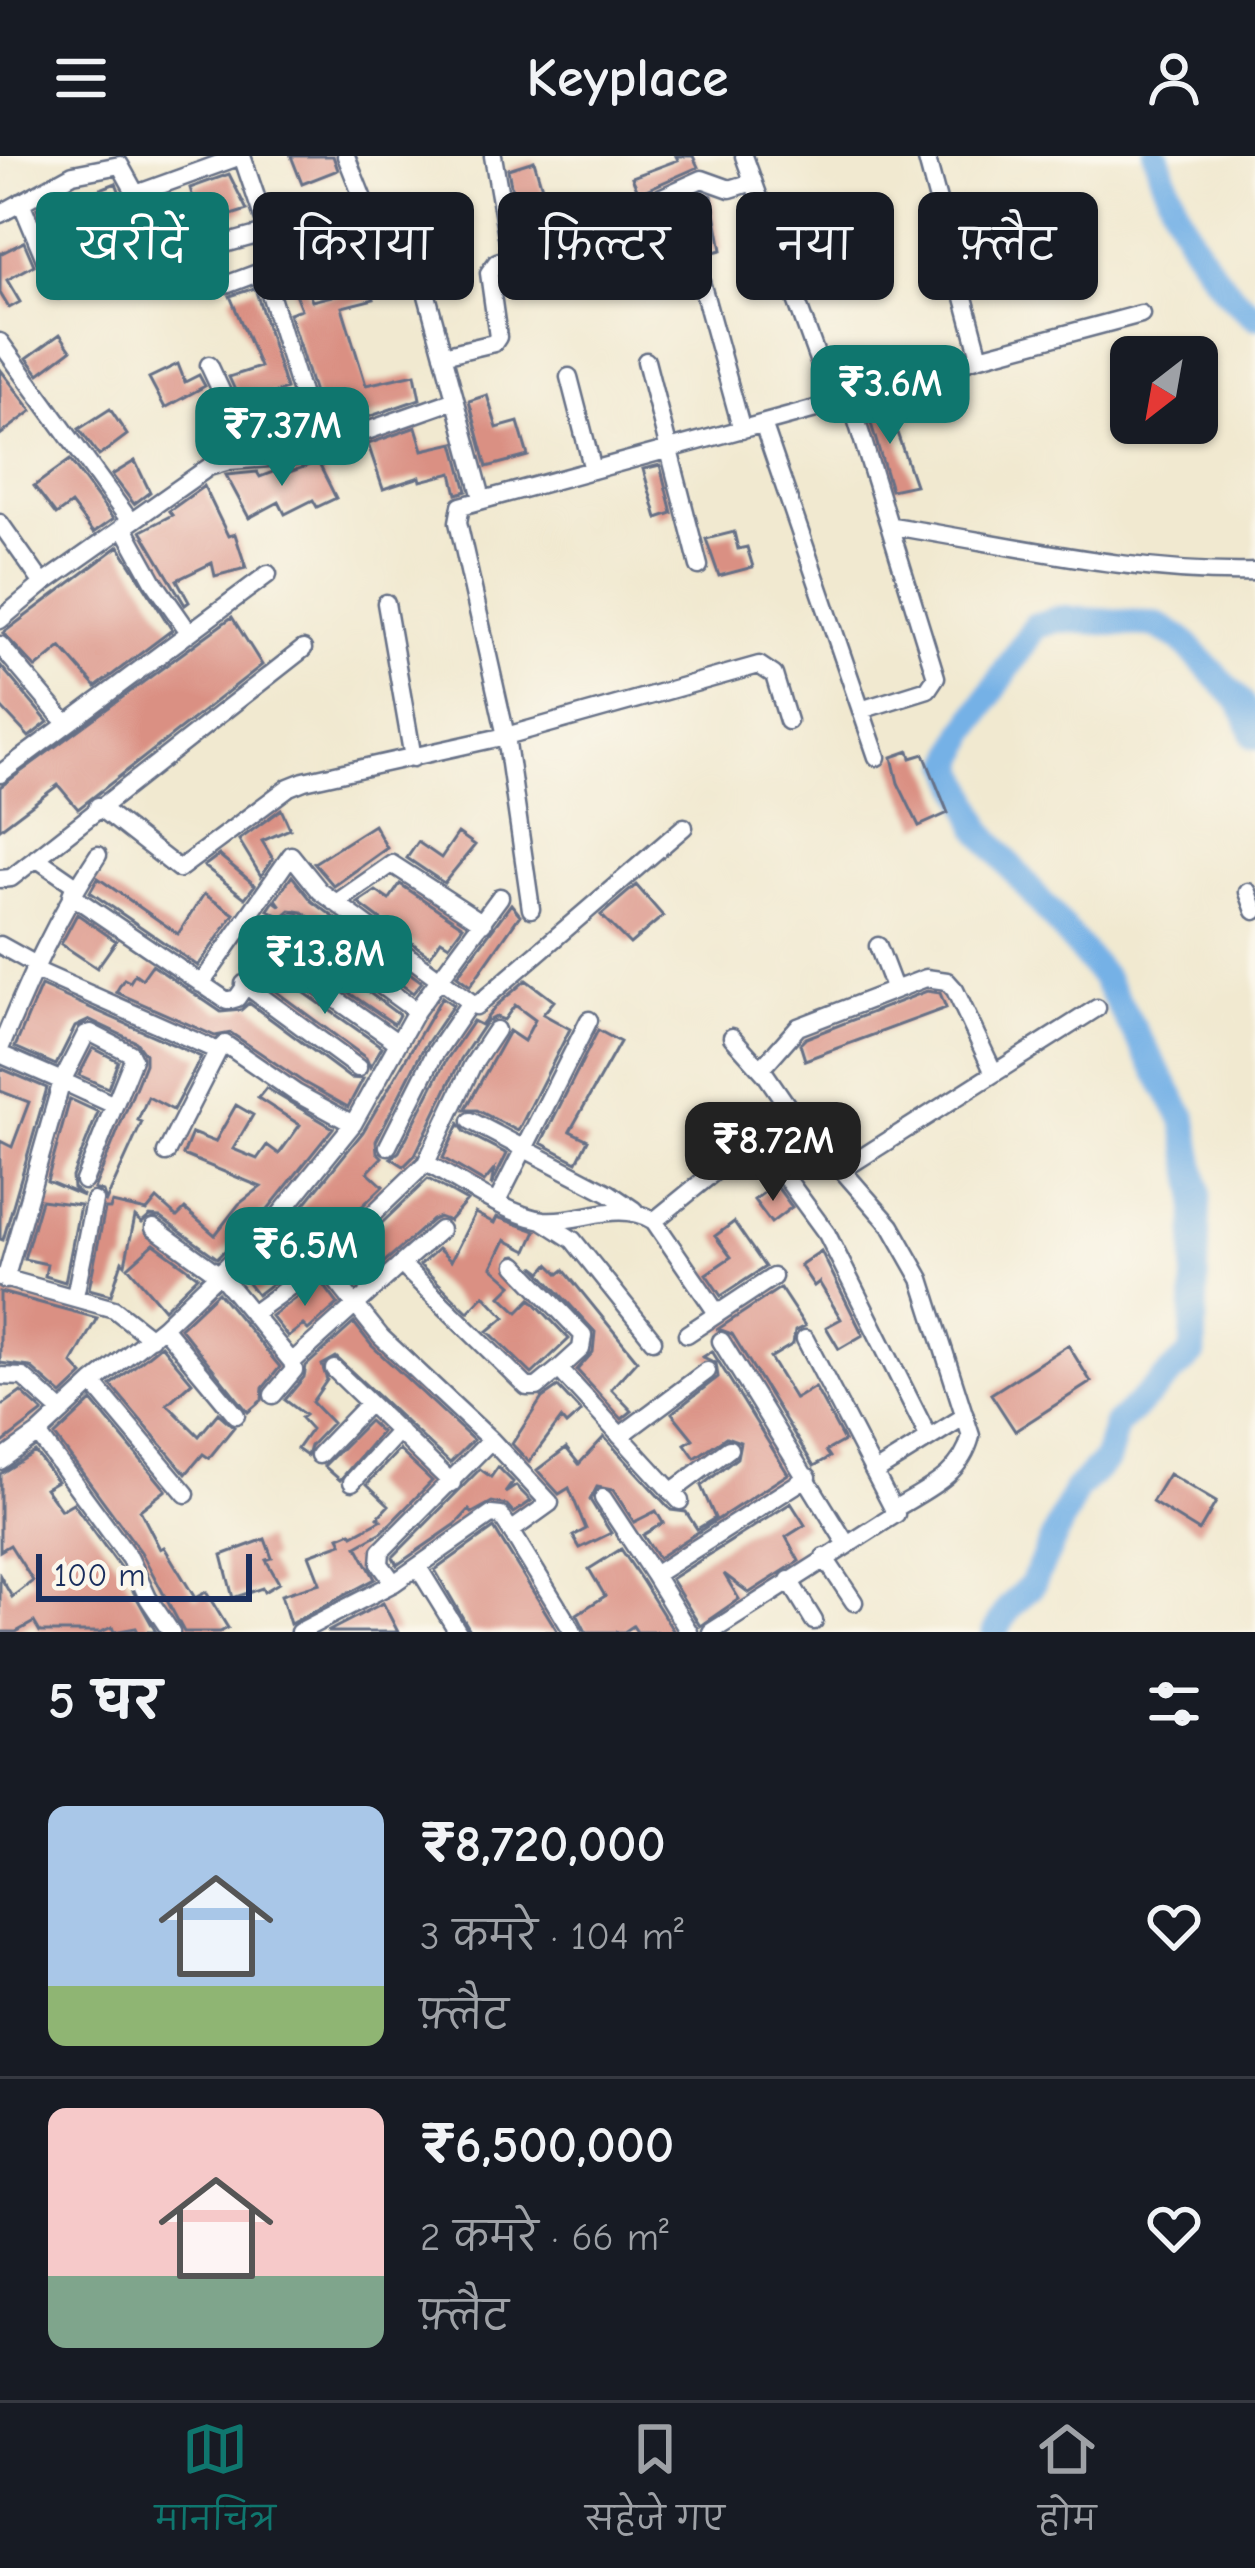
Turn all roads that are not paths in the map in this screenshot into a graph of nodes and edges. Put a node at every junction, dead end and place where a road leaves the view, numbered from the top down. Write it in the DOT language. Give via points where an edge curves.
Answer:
graph roads {
  1 [pos="242,156"];
  2 [pos="346,156"];
  3 [pos="493,156"];
  4 [pos="744,156"];
  5 [pos="926,156"];
  6 [pos="753,182"];
  7 [pos="40,192"];
  8 [pos="135,192"];
  9 [pos="142,192"];
  10 [pos="360,192"];
  11 [pos="499,192"];
  12 [pos="673,192"];
  13 [pos="36,194"];
  14 [pos="21,202"];
  15 [pos="0,214"];
  16 [pos="36,238"];
  17 [pos="229,243"];
  18 [pos="498,262"];
  19 [pos="272,300"];
  20 [pos="428,300"];
  21 [pos="706,300"];
  22 [pos="1141,314"];
  23 [pos="0,343"];
  24 [pos="443,355"];
  25 [pos="980,357"];
  26 [pos="646,361"];
  27 [pos="209,364"];
  28 [pos="568,377"];
  29 [pos="455,400"];
  30 [pos="842,402"];
  31 [pos="763,424"];
  32 [pos="742,430"];
  33 [pos="318,448"];
  34 [pos="667,450"];
  35 [pos="253,459"];
  36 [pos="593,470"];
  37 [pos="482,498"];
  38 [pos="0,524"];
  39 [pos="126,524"];
  40 [pos="892,526"];
  41 [pos="699,566"];
  42 [pos="1255,572"];
  43 [pos="268,574"];
  44 [pos="43,584"];
  45 [pos="386,603"];
  46 [pos="0,620"];
  47 [pos="189,632"];
  48 [pos="0,645"];
  49 [pos="303,649"];
  50 [pos="861,710"];
  51 [pos="788,721"];
  52 [pos="65,722"];
  53 [pos="506,736"];
  54 [pos="877,757"];
  55 [pos="413,758"];
  56 [pos="0,774"];
  57 [pos="98,806"];
  58 [pos="684,827"];
  59 [pos="98,855"];
  60 [pos="36,858"];
  61 [pos="0,879"];
  62 [pos="1247,892"];
  63 [pos="71,895"];
  64 [pos="500,897"];
  65 [pos="336,903"];
  66 [pos="531,909"];
  67 [pos="1255,911"];
  68 [pos="294,922"];
  69 [pos="483,922"];
  70 [pos="0,945"];
  71 [pos="878,946"];
  72 [pos="34,967"];
  73 [pos="440,979"];
  74 [pos="201,984"];
  75 [pos="244,984"];
  76 [pos="894,988"];
  77 [pos="470,1004"];
  78 [pos="1097,1008"];
  79 [pos="416,1011"];
  80 [pos="589,1019"];
  81 [pos="496,1030"];
  82 [pos="732,1036"];
  83 [pos="397,1042"];
  84 [pos="0,1051"];
  85 [pos="218,1051"];
  86 [pos="358,1068"];
  87 [pos="761,1069"];
  88 [pos="994,1073"];
  89 [pos="62,1081"];
  90 [pos="114,1106"];
  91 [pos="790,1109"];
  92 [pos="471,1121"];
  93 [pos="352,1124"];
  94 [pos="756,1137"];
  95 [pos="388,1146"];
  96 [pos="523,1147"];
  97 [pos="166,1153"];
  98 [pos="426,1162"];
  99 [pos="842,1169"];
  100 [pos="84,1181"];
  101 [pos="94,1201"];
  102 [pos="497,1202"];
  103 [pos="634,1210"];
  104 [pos="278,1218"];
  105 [pos="542,1220"];
  106 [pos="654,1221"];
  107 [pos="154,1228"];
  108 [pos="440,1230"];
  109 [pos="322,1262"];
  110 [pos="401,1264"];
  111 [pos="516,1265"];
  112 [pos="221,1276"];
  113 [pos="773,1277"];
  114 [pos="2,1278"];
  115 [pos="75,1296"];
  116 [pos="357,1306"];
  117 [pos="717,1313"];
  118 [pos="252,1314"];
  119 [pos="157,1332"];
  120 [pos="687,1334"];
  121 [pos="805,1339"];
  122 [pos="653,1340"];
  123 [pos="722,1341"];
  124 [pos="292,1362"];
  125 [pos="559,1369"];
  126 [pos="334,1370"];
  127 [pos="706,1371"];
  128 [pos="0,1376"];
  129 [pos="93,1383"];
  130 [pos="274,1395"];
  131 [pos="369,1403"];
  132 [pos="62,1412"];
  133 [pos="236,1415"];
  134 [pos="965,1417"];
  135 [pos="399,1431"];
  136 [pos="38,1434"];
  137 [pos="620,1436"];
  138 [pos="929,1438"];
  139 [pos="491,1440"];
  140 [pos="729,1449"];
  141 [pos="319,1455"];
  142 [pos="0,1461"];
  143 [pos="875,1472"];
  144 [pos="808,1477"];
  145 [pos="352,1482"];
  146 [pos="452,1483"];
  147 [pos="186,1494"];
  148 [pos="603,1498"];
  149 [pos="896,1508"];
  150 [pos="511,1532"];
  151 [pos="846,1543"];
  152 [pos="824,1557"];
  153 [pos="418,1567"];
  154 [pos="654,1575"];
  155 [pos="789,1580"];
  156 [pos="394,1583"];
  157 [pos="854,1603"];
  158 [pos="338,1614"];
  159 [pos="814,1621"];
  160 [pos="718,1630"];
  161 [pos="171,1632"];
  162 [pos="299,1632"];
  163 [pos="348,1632"];
  164 [pos="458,1632"];
  165 [pos="573,1632"];
  166 [pos="689,1632"];
  1 -- 9 [label="street"];
  1 -- 17 [label="street" via="268,232"];
  2 -- 10 [label="street"];
  3 -- 11 [label="street"];
  4 -- 6 [label="street"];
  5 -- 25 [label="street"];
  6 -- 12 [label="street" via="730,189 702,179"];
  6 -- 30 [label="street"];
  7 -- 8 [label="street" via="73,174 120,165"];
  13 -- 14 [label="street"];
  14 -- 15 [label="street"];
  14 -- 16 [label="street"];
  18 -- 24 [label="street" via="488,273 499,329 494,344"];
  19 -- 33 [label="street"];
  20 -- 24 [label="street"];
  21 -- 32 [label="street"];
  22 -- 25 [label="street"];
  23 -- 39 [label="street"];
  24 -- 29 [label="street"];
  25 -- 30 [label="street"];
  26 -- 34 [label="street"];
  27 -- 35 [label="street"];
  28 -- 36 [label="street"];
  29 -- 33 [label="street"];
  29 -- 37 [label="street"];
  30 -- 31 [label="street"];
  30 -- 40 [label="street"];
  31 -- 32 [label="street"];
  31 -- 50 [label="street"];
  32 -- 34 [label="street"];
  33 -- 35 [label="street"];
  34 -- 36 [label="street"];
  34 -- 41 [label="street"];
  35 -- 39 [label="street" via="209,467"];
  36 -- 37 [label="street"];
  37 -- 53 [label="street" via="461,506 458,522"];
  38 -- 44 [label="street"];
  39 -- 44 [label="street"];
  39 -- 47 [label="street"];
  40 -- 42 [label="street" via="1146,569"];
  40 -- 50 [label="street" via="936,677 928,689"];
  43 -- 47 [label="street"];
  44 -- 46 [label="street"];
  45 -- 55 [label="street"];
  47 -- 52 [label="street"];
  48 -- 52 [label="street"];
  49 -- 57 [label="street"];
  50 -- 54 [label="street"];
  51 -- 53 [label="street" via="774,675 759,665"];
  52 -- 56 [label="street"];
  53 -- 55 [label="street"];
  53 -- 66 [label="street"];
  55 -- 57 [label="street" via="289,787 179,869"];
  57 -- 60 [label="street"];
  58 -- 77 [label="street"];
  59 -- 63 [label="street"];
  60 -- 61 [label="street"];
  60 -- 63 [label="street" via="75,885"];
  62 -- 67 [label="street"];
  63 -- 72 [label="street"];
  63 -- 74 [label="street"];
  64 -- 69 [label="street"];
  65 -- 69 [label="street" via="392,864"];
  65 -- 73 [label="street"];
  65 -- 74 [label="street" via="288,856"];
  68 -- 79 [label="street"];
  69 -- 73 [label="street"];
  70 -- 72 [label="street"];
  71 -- 76 [label="street"];
  72 -- 84 [label="street"];
  72 -- 85 [label="street"];
  73 -- 77 [label="street"];
  73 -- 79 [label="street"];
  74 -- 75 [label="street" via="230,1003"];
  75 -- 83 [label="street" via="273,954"];
  75 -- 86 [label="street"];
  76 -- 87 [label="street" via="798,1027"];
  76 -- 88 [label="street" via="947,981"];
  77 -- 95 [label="street"];
  78 -- 88 [label="street"];
  79 -- 83 [label="street"];
  80 -- 96 [label="street"];
  81 -- 98 [label="street"];
  82 -- 87 [label="street"];
  83 -- 93 [label="street"];
  84 -- 89 [label="street"];
  85 -- 93 [label="street" via="230,1046"];
  85 -- 97 [label="street"];
  87 -- 91 [label="street"];
  88 -- 99 [label="street"];
  89 -- 90 [label="street"];
  89 -- 90 [label="street" via="91,1033 134,1059"];
  89 -- 114 [label="street"];
  90 -- 100 [label="street"];
  91 -- 94 [label="street"];
  91 -- 99 [label="street"];
  92 -- 96 [label="street"];
  93 -- 104 [label="street"];
  94 -- 106 [label="street"];
  94 -- 138 [label="street" via="827,1234"];
  96 -- 102 [label="street"];
  96 -- 103 [label="street"];
  98 -- 102 [label="street"];
  98 -- 109 [label="street"];
  99 -- 134 [label="street" via="891,1226 921,1280"];
  101 -- 115 [label="street"];
  102 -- 105 [label="street"];
  103 -- 105 [label="street"];
  103 -- 106 [label="street"];
  104 -- 109 [label="street"];
  104 -- 112 [label="street"];
  105 -- 122 [label="street" via="573,1240"];
  106 -- 117 [label="street"];
  107 -- 112 [label="street"];
  108 -- 110 [label="street"];
  109 -- 116 [label="street"];
  109 -- 118 [label="street"];
  110 -- 116 [label="street"];
  110 -- 125 [label="street" via="527,1387"];
  111 -- 125 [label="street" via="584,1335"];
  112 -- 118 [label="street"];
  112 -- 119 [label="street"];
  113 -- 117 [label="street"];
  114 -- 115 [label="street"];
  115 -- 119 [label="street"];
  116 -- 124 [label="street"];
  116 -- 139 [label="street"];
  117 -- 120 [label="street"];
  118 -- 124 [label="street"];
  119 -- 129 [label="street"];
  119 -- 133 [label="street"];
  121 -- 143 [label="street"];
  123 -- 144 [label="street"];
  124 -- 130 [label="street"];
  125 -- 137 [label="street"];
  126 -- 131 [label="street"];
  127 -- 137 [label="street"];
  128 -- 132 [label="street" via="23,1377"];
  129 -- 132 [label="street"];
  129 -- 147 [label="street"];
  131 -- 135 [label="street"];
  131 -- 141 [label="street"];
  132 -- 136 [label="street"];
  134 -- 138 [label="street"];
  134 -- 149 [label="street" via="965,1458"];
  135 -- 145 [label="street"];
  135 -- 146 [label="street"];
  136 -- 142 [label="street"];
  136 -- 161 [label="street" via="130,1559"];
  137 -- 140 [label="street" via="676,1497"];
  138 -- 143 [label="street"];
  139 -- 146 [label="street"];
  139 -- 150 [label="street" via="550,1503"];
  143 -- 149 [label="street"];
  144 -- 151 [label="street"];
  144 -- 154 [label="street"];
  146 -- 156 [label="street" via="381,1551"];
  148 -- 154 [label="street"];
  149 -- 151 [label="street"];
  150 -- 153 [label="street" via="491,1515"];
  150 -- 165 [label="street"];
  151 -- 152 [label="street"];
  152 -- 155 [label="street"];
  152 -- 157 [label="street"];
  153 -- 156 [label="street"];
  153 -- 164 [label="street"];
  154 -- 166 [label="street"];
  155 -- 159 [label="street"];
  155 -- 160 [label="street"];
  156 -- 158 [label="street"];
  158 -- 162 [label="street"];
  158 -- 163 [label="street"];
}
